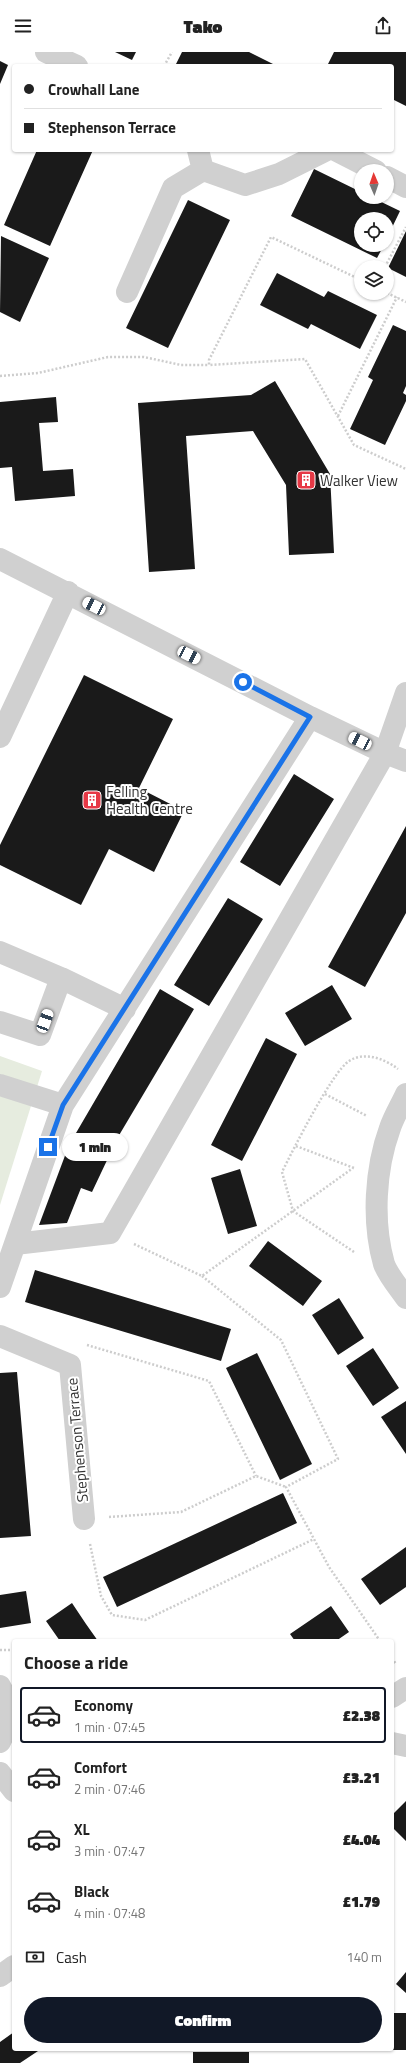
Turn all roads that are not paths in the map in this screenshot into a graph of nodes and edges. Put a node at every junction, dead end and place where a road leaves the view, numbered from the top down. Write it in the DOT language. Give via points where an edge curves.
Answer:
graph roads {
  1 [pos="46,52"];
  2 [pos="73,64"];
  3 [pos="323,152"];
  4 [pos="339,152"];
  5 [pos="201,160"];
  6 [pos="362,164"];
  7 [pos="394,181"];
  8 [pos="406,187"];
  9 [pos="127,292"];
  10 [pos="0,559"];
  11 [pos="68,592"];
  12 [pos="406,693"];
  13 [pos="310,717"];
  14 [pos="0,737"];
  15 [pos="385,753"];
  16 [pos="406,760"];
  17 [pos="0,952"];
  18 [pos="60,978"];
  19 [pos="125,1009"];
  20 [pos="0,1022"];
  21 [pos="0,1085"];
  22 [pos="406,1094"];
  23 [pos="63,1105"];
  24 [pos="15,1244"];
  25 [pos="0,1287"];
  26 [pos="406,1298"];
  27 [pos="0,1336"];
  28 [pos="84,1519"];
  29 [pos="0,1686"];
  30 [pos="406,1688"];
  31 [pos="394,1696"];
  32 [pos="0,1742"];
  33 [pos="394,1743"];
  34 [pos="406,1746"];
  35 [pos="0,1773"];
  36 [pos="12,1788"];
  37 [pos="12,1967"];
  38 [pos="0,1976"];
  1 -- 2 [label="street"];
  3 -- 5 [label="street" via="279,174 245,185"];
  4 -- 6 [label="street"];
  5 -- 9 [label="street" via="173,188"];
  7 -- 8 [label="street"];
  10 -- 11 [label="street"];
  11 -- 13 [label="street"];
  11 -- 14 [label="street"];
  12 -- 15 [label="street"];
  13 -- 15 [label="street"];
  13 -- 19 [label="street"];
  15 -- 16 [label="street"];
  15 -- 24 [label="street" via="110,1233"];
  17 -- 18 [label="street"];
  18 -- 19 [label="street"];
  18 -- 20 [label="street" via="40,1035"];
  19 -- 23 [label="street"];
  21 -- 23 [label="street"];
  22 -- 26 [label="street" via="390,1128 377,1192 378,1229 385,1266"];
  23 -- 24 [label="street"];
  24 -- 25 [label="street"];
  27 -- 28 [label="street, Stephenson Terrace" via="70,1365"];
  29 -- 32 [label="street" via="9,1711 7,1728"];
  30 -- 31 [label="street"];
  33 -- 34 [label="street"];
  35 -- 36 [label="street"];
  37 -- 38 [label="street"];
}
